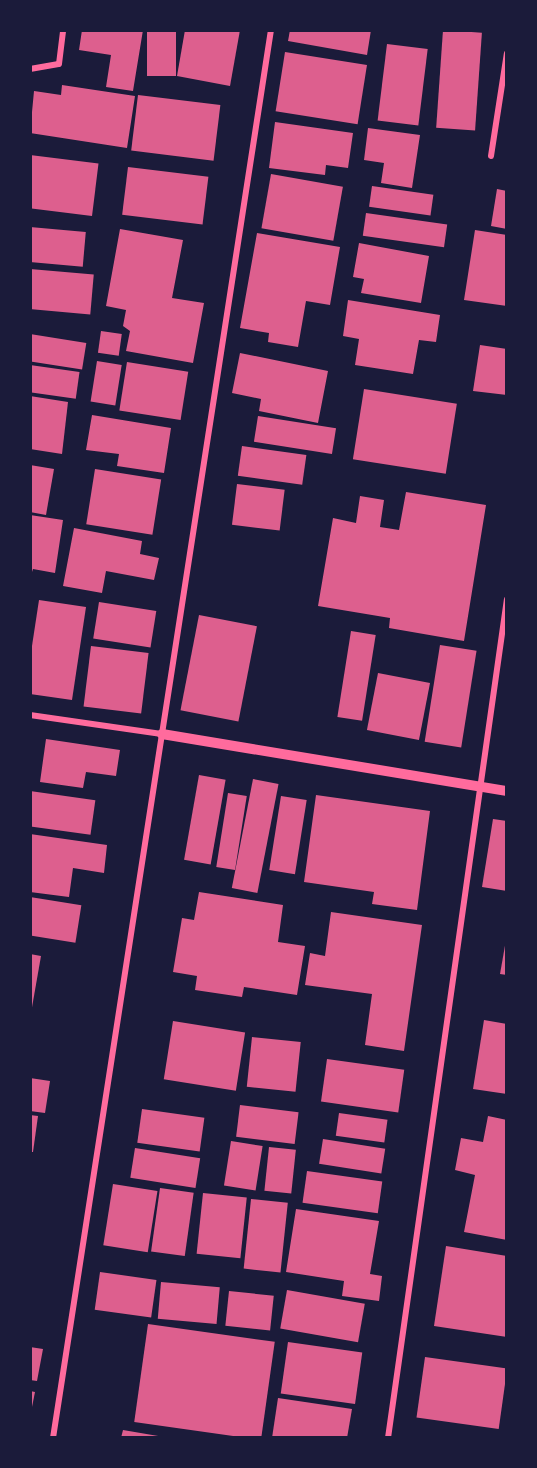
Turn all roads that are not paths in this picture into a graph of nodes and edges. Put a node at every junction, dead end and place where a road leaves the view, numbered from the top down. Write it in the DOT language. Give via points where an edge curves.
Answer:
graph roads {
  1 [pos="63,30"];
  2 [pos="271,30"];
  3 [pos="507,53"];
  4 [pos="30,69"];
  5 [pos="491,156"];
  6 [pos="507,599"];
  7 [pos="30,715"];
  8 [pos="162,734"];
  9 [pos="480,787"];
  10 [pos="507,790"];
  11 [pos="53,1438"];
  12 [pos="388,1438"];
  1 -- 4 [label="street" via="59,64"];
  2 -- 8 [label="street"];
  3 -- 5 [label="street"];
  6 -- 9 [label="street"];
  7 -- 8 [label="street"];
  8 -- 9 [label="street"];
  8 -- 11 [label="street"];
  9 -- 10 [label="street"];
  9 -- 12 [label="street"];
}
